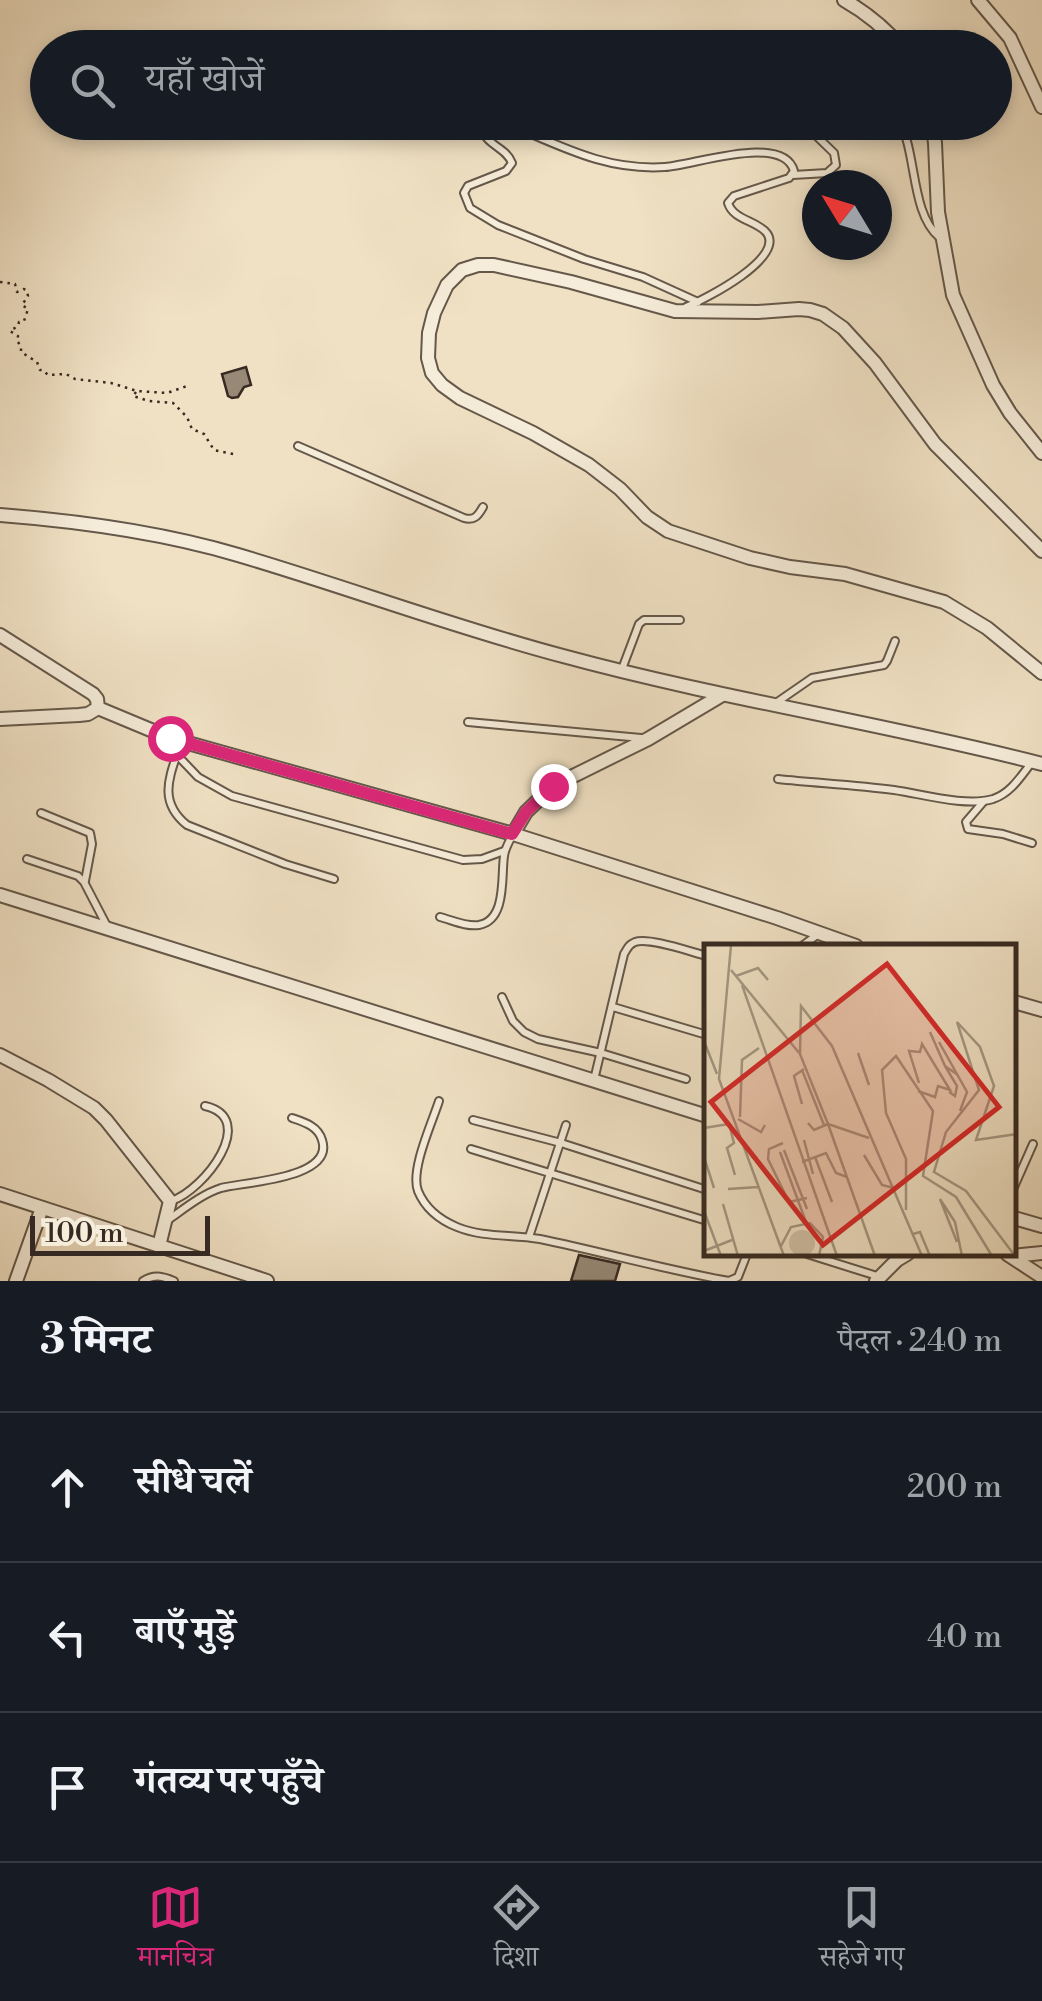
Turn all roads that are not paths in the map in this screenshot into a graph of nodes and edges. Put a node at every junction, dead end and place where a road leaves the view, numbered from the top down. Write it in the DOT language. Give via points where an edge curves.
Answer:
graph roads {
  1 [pos="844,0"];
  2 [pos="978,0"];
  3 [pos="885,30"];
  4 [pos="1003,30"];
  5 [pos="1012,42"];
  6 [pos="1042,107"];
  7 [pos="488,140"];
  8 [pos="548,140"];
  9 [pos="821,140"];
  10 [pos="908,140"];
  11 [pos="935,140"];
  12 [pos="793,174"];
  13 [pos="944,242"];
  14 [pos="698,302"];
  15 [pos="675,311"];
  16 [pos="298,446"];
  17 [pos="1042,452"];
  18 [pos="483,507"];
  19 [pos="0,515"];
  20 [pos="1042,551"];
  21 [pos="680,620"];
  22 [pos="0,635"];
  23 [pos="895,640"];
  24 [pos="621,670"];
  25 [pos="1042,673"];
  26 [pos="722,695"];
  27 [pos="772,706"];
  28 [pos="98,708"];
  29 [pos="0,719"];
  30 [pos="468,722"];
  31 [pos="648,738"];
  32 [pos="179,748"];
  33 [pos="1037,762"];
  34 [pos="778,779"];
  35 [pos="985,800"];
  36 [pos="41,813"];
  37 [pos="512,834"];
  38 [pos="1032,843"];
  39 [pos="504,851"];
  40 [pos="27,859"];
  41 [pos="334,879"];
  42 [pos="84,882"];
  43 [pos="0,895"];
  44 [pos="440,917"];
  45 [pos="108,929"];
  46 [pos="820,934"];
  47 [pos="805,944"];
  48 [pos="850,944"];
  49 [pos="704,955"];
  50 [pos="502,997"];
  51 [pos="1017,1003"];
  52 [pos="613,1008"];
  53 [pos="1042,1010"];
  54 [pos="704,1035"];
  55 [pos="601,1053"];
  56 [pos="0,1055"];
  57 [pos="686,1078"];
  58 [pos="594,1081"];
  59 [pos="439,1102"];
  60 [pos="205,1106"];
  61 [pos="704,1115"];
  62 [pos="292,1118"];
  63 [pos="473,1120"];
  64 [pos="566,1126"];
  65 [pos="560,1142"];
  66 [pos="1033,1144"];
  67 [pos="471,1149"];
  68 [pos="551,1173"];
  69 [pos="1017,1180"];
  70 [pos="704,1189"];
  71 [pos="0,1194"];
  72 [pos="170,1201"];
  73 [pos="42,1208"];
  74 [pos="1017,1219"];
  75 [pos="167,1220"];
  76 [pos="704,1221"];
  77 [pos="1042,1226"];
  78 [pos="529,1237"];
  79 [pos="160,1246"];
  80 [pos="1042,1253"];
  81 [pos="1017,1255"];
  82 [pos="747,1256"];
  83 [pos="812,1256"];
  84 [pos="903,1256"];
  85 [pos="1011,1256"];
  86 [pos="699,1278"];
  87 [pos="1042,1278"];
  88 [pos="878,1279"];
  89 [pos="16,1281"];
  90 [pos="142,1281"];
  91 [pos="174,1281"];
  92 [pos="267,1281"];
  93 [pos="729,1281"];
  94 [pos="729,1281"];
  1 -- 3 [label="street"];
  2 -- 4 [label="street"];
  5 -- 6 [label="street"];
  7 -- 14 [label="lane" via="512,163 468,186 470,208 498,226"];
  8 -- 12 [label="lane" via="609,164 642,168 773,152 794,166"];
  9 -- 12 [label="lane" via="836,165 827,172"];
  10 -- 13 [label="lane" via="928,226"];
  11 -- 13 [label="street"];
  12 -- 14 [label="lane" via="729,200 729,209 766,232 770,248"];
  13 -- 17 [label="street" via="953,295 993,385"];
  14 -- 15 [label="lane"];
  15 -- 20 [label="street" via="799,309 832,320 876,363 935,444"];
  15 -- 25 [label="street" via="478,265 447,285 434,313 428,358 432,372 460,398 589,465 668,530 750,558 845,574 944,602"];
  16 -- 18 [label="lane" via="464,518 474,518"];
  19 -- 24 [label="street" via="173,538"];
  21 -- 24 [label="lane" via="639,624"];
  22 -- 28 [label="street" via="93,694"];
  23 -- 27 [label="lane" via="884,665 812,678"];
  24 -- 26 [label="street"];
  26 -- 27 [label="street"];
  26 -- 31 [label="street"];
  27 -- 33 [label="street"];
  28 -- 29 [label="street"];
  28 -- 32 [label="street"];
  30 -- 31 [label="lane"];
  31 -- 37 [label="street" via="553,786"];
  32 -- 37 [label="street"];
  32 -- 39 [label="lane" via="198,777 232,796 463,860"];
  32 -- 41 [label="lane" via="168,783 178,818"];
  33 -- 35 [label="lane" via="1004,794"];
  34 -- 35 [label="lane"];
  35 -- 38 [label="lane" via="966,822 968,829"];
  36 -- 42 [label="lane" via="90,833"];
  37 -- 39 [label="lane"];
  37 -- 46 [label="street"];
  39 -- 44 [label="lane" via="502,892 492,918 477,925"];
  40 -- 42 [label="lane"];
  42 -- 45 [label="lane"];
  43 -- 45 [label="street"];
  45 -- 58 [label="street"];
  46 -- 47 [label="lane"];
  46 -- 48 [label="street"];
  49 -- 52 [label="lane" via="633,943 624,954"];
  50 -- 55 [label="lane" via="524,1032"];
  51 -- 53 [label="street"];
  52 -- 54 [label="lane"];
  52 -- 55 [label="lane"];
  55 -- 57 [label="lane"];
  55 -- 58 [label="lane"];
  56 -- 72 [label="street" via="94,1108"];
  58 -- 61 [label="street"];
  59 -- 78 [label="lane" via="417,1169 426,1205 460,1228"];
  60 -- 72 [label="lane" via="225,1121 225,1146 206,1178"];
  62 -- 75 [label="lane" via="321,1135 323,1152 314,1163 212,1192"];
  63 -- 65 [label="lane"];
  64 -- 65 [label="lane"];
  65 -- 68 [label="lane"];
  65 -- 70 [label="lane"];
  66 -- 69 [label="lane"];
  67 -- 68 [label="lane"];
  68 -- 76 [label="lane"];
  68 -- 78 [label="lane"];
  71 -- 73 [label="street"];
  72 -- 75 [label="street"];
  73 -- 79 [label="street"];
  73 -- 89 [label="street"];
  74 -- 77 [label="street"];
  75 -- 79 [label="street"];
  78 -- 86 [label="lane"];
  79 -- 92 [label="street"];
  80 -- 81 [label="street"];
  82 -- 93 [label="lane"];
  83 -- 88 [label="lane"];
  84 -- 88 [label="street"];
  85 -- 87 [label="street"];
  86 -- 94 [label="lane"];
  90 -- 91 [label="lane"];
}
